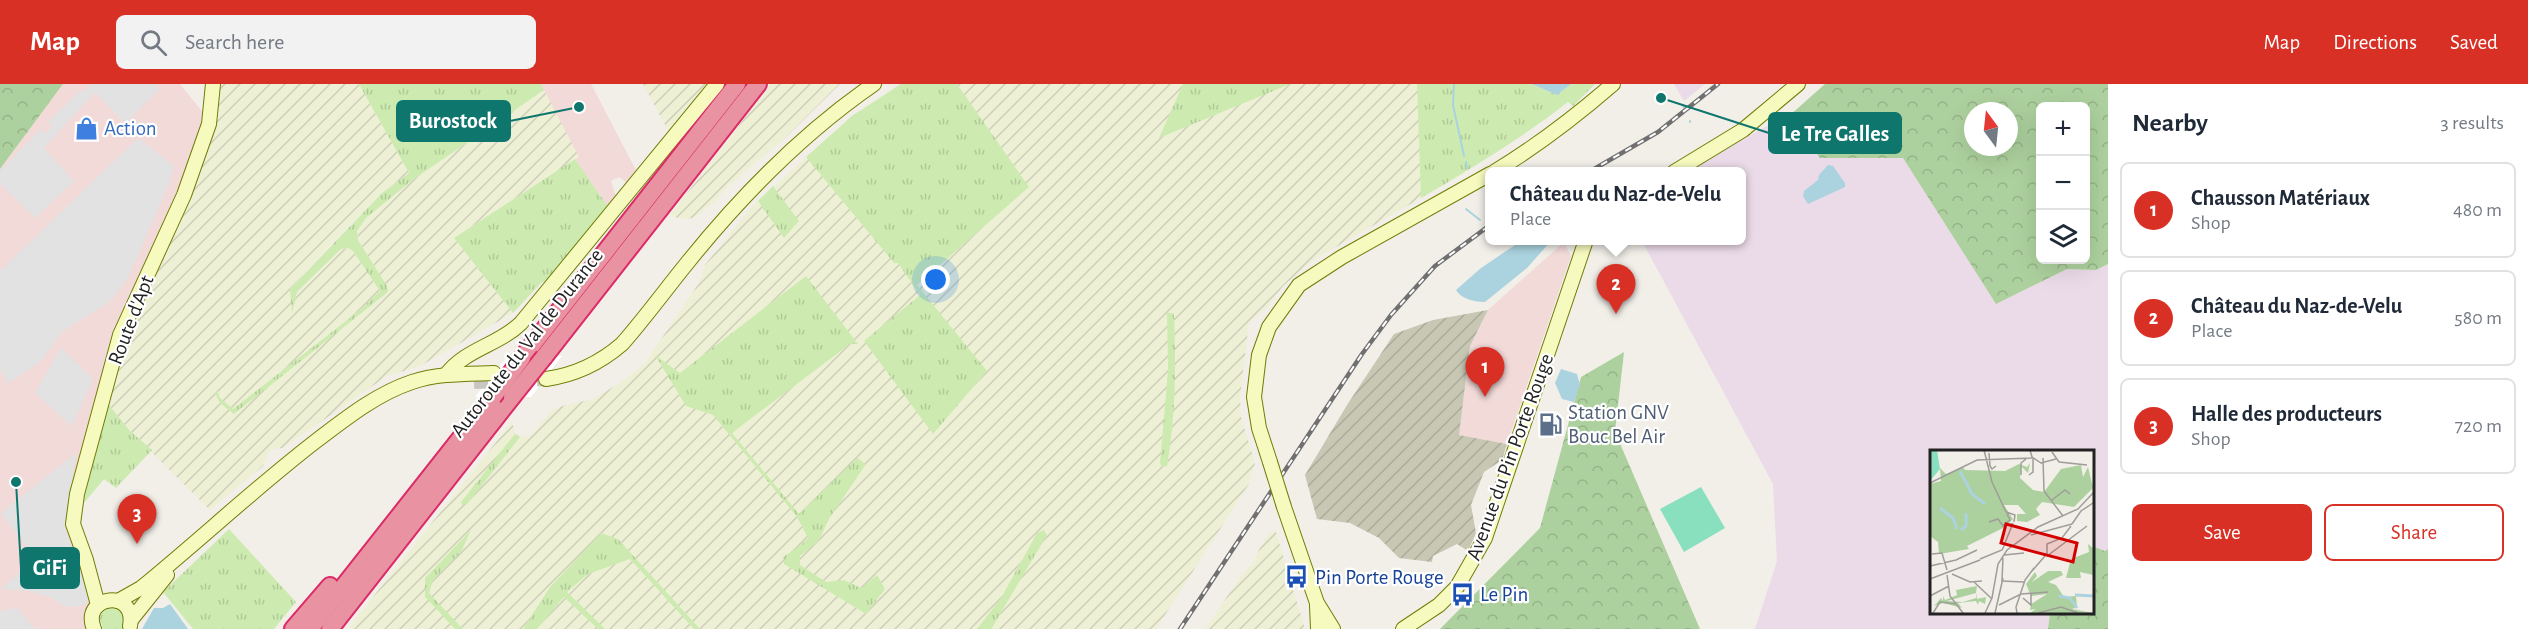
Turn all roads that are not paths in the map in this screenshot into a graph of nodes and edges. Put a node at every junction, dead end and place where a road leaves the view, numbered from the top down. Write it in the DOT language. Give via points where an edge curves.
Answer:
graph roads {
  1 [pos="213,84"];
  2 [pos="717,84"];
  3 [pos="737,84"];
  4 [pos="758,84"];
  5 [pos="874,84"];
  6 [pos="1613,84"];
  7 [pos="1798,84"];
  8 [pos="1501,167"];
  9 [pos="1681,167"];
  10 [pos="1485,177"];
  11 [pos="1584,245"];
  12 [pos="489,344"];
  13 [pos="546,370"];
  14 [pos="494,373"];
  15 [pos="446,375"];
  16 [pos="469,378"];
  17 [pos="489,401"];
  18 [pos="285,465"];
  19 [pos="200,539"];
  20 [pos="86,560"];
  21 [pos="117,601"];
  22 [pos="1317,603"];
  23 [pos="98,605"];
  24 [pos="1416,620"];
  25 [pos="130,625"];
  26 [pos="94,629"];
  27 [pos="293,629"];
  28 [pos="310,629"];
  29 [pos="330,629"];
  30 [pos="1318,629"];
  31 [pos="1333,629"];
  32 [pos="1395,629"];
  33 [pos="1402,629"];
  1 -- 20 [label="main road, Route d'Apt" via="209,124 184,195 120,335 77,494 73,524"];
  2 -- 12 [label="main road" via="522,323"];
  3 -- 17 [label="highway, Autoroute du Val de Durance, bridge"];
  4 -- 13 [label="highway, Autoroute du Val de Durance"];
  5 -- 13 [label="main road" via="788,153 619,339 576,366"];
  6 -- 8 [label="main road" via="1557,131"];
  7 -- 9 [label="main road" via="1743,130"];
  10 -- 22 [label="main road, bridge" via="1342,256 1299,285 1269,327 1259,355 1254,397 1259,428"];
  11 -- 24 [label="main road, Avenue du Pin Porte Rouge" via="1485,538 1457,587"];
  12 -- 15 [label="main road" via="458,361"];
  12 -- 16 [label="main road" via="474,357"];
  13 -- 29 [label="highway, Autoroute du Val de Durance, bridge" via="512,397"];
  14 -- 16 [label="main road"];
  15 -- 16 [label="main road"];
  15 -- 18 [label="main road" via="411,382 376,399"];
  16 -- 18 [label="main road" via="407,393"];
  17 -- 27 [label="highway"];
  17 -- 28 [label="highway, Autoroute du Val de Durance"];
  18 -- 19 [label="main road"];
  19 -- 21 [label="main road" via="141,588"];
  19 -- 25 [label="main road" via="157,586"];
  20 -- 21 [label="main road, Route d'Apt"];
  20 -- 23 [label="main road, Route d'Apt"];
  21 -- 23 [label="main road"];
  21 -- 25 [label="main road, Route d'Apt" via="128,608"];
  22 -- 30 [label="main road"];
  22 -- 31 [label="main road"];
  23 -- 26 [label="main road" via="91,619"];
  24 -- 32 [label="main road, Avenue du Pin Porte Rouge"];
  24 -- 33 [label="main road, Avenue du Pin Porte Rouge"];
}
